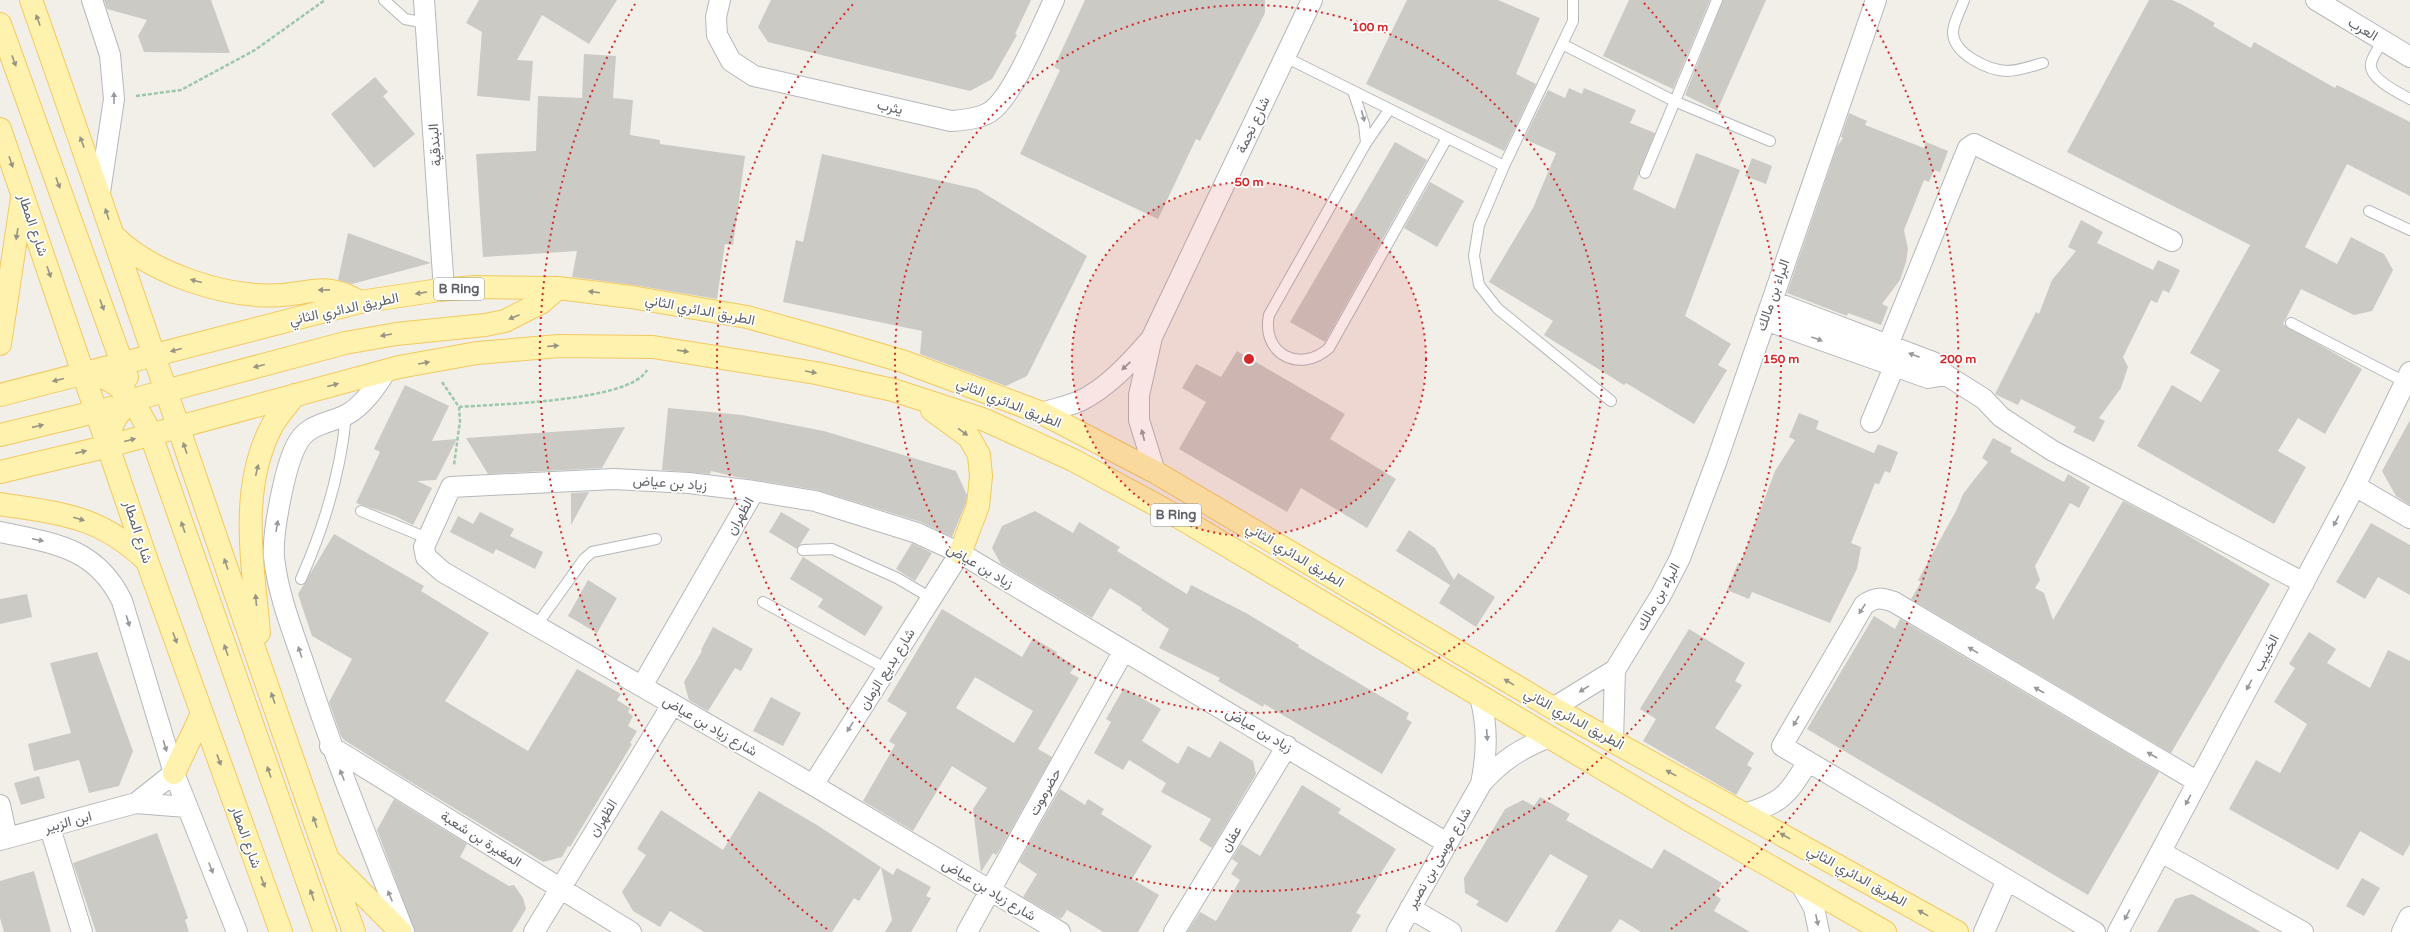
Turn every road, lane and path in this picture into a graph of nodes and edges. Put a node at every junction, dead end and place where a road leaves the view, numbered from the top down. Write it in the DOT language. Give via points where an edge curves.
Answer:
graph roads {
  1 [pos="31,0"];
  2 [pos="92,0"];
  3 [pos="325,0"];
  4 [pos="384,0"];
  5 [pos="424,0"];
  6 [pos="720,0"];
  7 [pos="1054,0"];
  8 [pos="1312,0"];
  9 [pos="1573,0"];
  10 [pos="1716,0"];
  11 [pos="1876,0"];
  12 [pos="1964,0"];
  13 [pos="2316,0"];
  14 [pos="425,23"];
  15 [pos="0,24"];
  16 [pos="2383,41"];
  17 [pos="1562,44"];
  18 [pos="1285,57"];
  19 [pos="2410,57"];
  20 [pos="2043,63"];
  21 [pos="1353,91"];
  22 [pos="114,99"];
  23 [pos="2410,99"];
  24 [pos="1674,101"];
  25 [pos="1389,110"];
  26 [pos="0,129"];
  27 [pos="1447,138"];
  28 [pos="1770,141"];
  29 [pos="1366,142"];
  30 [pos="1504,166"];
  31 [pos="1645,173"];
  32 [pos="100,192"];
  33 [pos="23,195"];
  34 [pos="2369,211"];
  35 [pos="2410,230"];
  36 [pos="114,236"];
  37 [pos="2172,241"];
  38 [pos="558,288"];
  39 [pos="444,290"];
  40 [pos="360,302"];
  41 [pos="1769,310"];
  42 [pos="2291,322"];
  43 [pos="1152,337"];
  44 [pos="0,344"];
  45 [pos="1888,345"];
  46 [pos="653,346"];
  47 [pos="155,356"];
  48 [pos="428,362"];
  49 [pos="123,364"];
  50 [pos="1894,366"];
  51 [pos="386,371"];
  52 [pos="83,374"];
  53 [pos="1946,375"];
  54 [pos="2408,377"];
  55 [pos="166,389"];
  56 [pos="893,390"];
  57 [pos="0,395"];
  58 [pos="295,395"];
  59 [pos="133,398"];
  60 [pos="1611,401"];
  61 [pos="459,407"];
  62 [pos="97,412"];
  63 [pos="1042,413"];
  64 [pos="346,415"];
  65 [pos="1871,422"];
  66 [pos="178,426"];
  67 [pos="0,435"];
  68 [pos="151,435"];
  69 [pos="109,446"];
  70 [pos="0,472"];
  71 [pos="1155,472"];
  72 [pos="2354,486"];
  73 [pos="451,487"];
  74 [pos="754,491"];
  75 [pos="0,504"];
  76 [pos="361,511"];
  77 [pos="2410,518"];
  78 [pos="0,532"];
  79 [pos="427,538"];
  80 [pos="656,539"];
  81 [pos="803,550"];
  82 [pos="960,552"];
  83 [pos="147,561"];
  84 [pos="301,580"];
  85 [pos="2304,583"];
  86 [pos="931,598"];
  87 [pos="763,602"];
  88 [pos="536,626"];
  89 [pos="1123,652"];
  90 [pos="262,666"];
  91 [pos="887,669"];
  92 [pos="1615,670"];
  93 [pos="642,686"];
  94 [pos="1480,697"];
  95 [pos="672,705"];
  96 [pos="1554,708"];
  97 [pos="202,714"];
  98 [pos="1550,737"];
  99 [pos="1613,741"];
  100 [pos="330,746"];
  101 [pos="1287,746"];
  102 [pos="1808,762"];
  103 [pos="174,773"];
  104 [pos="2198,782"];
  105 [pos="814,784"];
  106 [pos="1481,784"];
  107 [pos="136,803"];
  108 [pos="0,805"];
  109 [pos="186,807"];
  110 [pos="1744,814"];
  111 [pos="50,828"];
  112 [pos="3,839"];
  113 [pos="1447,843"];
  114 [pos="2161,852"];
  115 [pos="327,858"];
  116 [pos="2007,880"];
  117 [pos="1800,883"];
  118 [pos="560,888"];
  119 [pos="990,891"];
  120 [pos="1410,908"];
  121 [pos="2410,918"];
  122 [pos="82,932"];
  123 [pos="237,932"];
  124 [pos="281,932"];
  125 [pos="324,932"];
  126 [pos="354,932"];
  127 [pos="401,932"];
  128 [pos="404,932"];
  129 [pos="534,932"];
  130 [pos="631,932"];
  131 [pos="968,932"];
  132 [pos="1060,932"];
  133 [pos="1174,932"];
  134 [pos="1397,932"];
  135 [pos="1451,932"];
  136 [pos="1819,932"];
  137 [pos="1886,932"];
  138 [pos="1957,932"];
  139 [pos="1984,932"];
  140 [pos="2095,932"];
  141 [pos="2118,932"];
  142 [pos="2303,932"];
  143 [pos="2403,932"];
  32 -- 1 [label="main road, one-way"];
  22 -- 2 [label="street, one-way" via="110,54"];
  3 -- 22 [label="path" via="255,50 181,90"];
  4 -- 14 [label="lane" via="405,20"];
  5 -- 14 [label="street, البندقية"];
  6 -- 7 [label="street, يثرب" via="716,17 717,35 731,61 754,76 951,121 971,119 990,112 1002,99"];
  8 -- 18 [label="street, شارع نجمة"];
  9 -- 17 [label="lane" via="1573,21"];
  10 -- 24 [label="lane"];
  11 -- 41 [label="street, البراء بن مالك"];
  12 -- 20 [label="lane" via="1953,31 1956,46 1971,58 2008,71"];
  13 -- 16 [label="street, العرب"];
  14 -- 39 [label="street, البندقية"];
  15 -- 49 [label="main road, one-way"];
  16 -- 19 [label="street, العرب"];
  16 -- 23 [label="lane" via="2370,65 2373,74 2388,87"];
  17 -- 24 [label="lane"];
  17 -- 30 [label="lane"];
  18 -- 21 [label="lane"];
  18 -- 43 [label="street, شارع نجمة"];
  21 -- 25 [label="lane"];
  21 -- 29 [label="lane, one-way" via="1363,117"];
  22 -- 32 [label="street"];
  24 -- 28 [label="lane"];
  24 -- 31 [label="lane"];
  25 -- 27 [label="lane"];
  25 -- 29 [label="lane"];
  26 -- 33 [label="main road, شارع المطار, one-way"];
  27 -- 29 [label="lane" via="1330,348 1313,359 1295,360 1276,349 1269,337 1267,325 1270,315"];
  27 -- 30 [label="lane"];
  30 -- 60 [label="lane" via="1479,225 1474,256 1479,285 1498,309"];
  36 -- 32 [label="main road, one-way"];
  33 -- 44 [label="main road, one-way"];
  33 -- 52 [label="main road, شارع المطار, one-way"];
  34 -- 35 [label="lane"];
  40 -- 36 [label="main road, one-way" via="329,289 282,295 258,295 225,289 184,278 158,267 128,249"];
  36 -- 47 [label="main road"];
  37 -- 45 [label="street" via="1974,144 1968,148"];
  38 -- 39 [label="main road, الطريق الدائري الثاني / B Ring"];
  38 -- 55 [label="main road, one-way" via="542,302 505,321 485,326 396,334 345,343"];
  63 -- 38 [label="main road, الطريق الدائري الثاني / B Ring, one-way" via="902,361 747,317 631,297"];
  39 -- 40 [label="main road, الطريق الدائري الثاني / B Ring, one-way"];
  40 -- 47 [label="main road, الطريق الدائري الثاني / B Ring, one-way"];
  41 -- 45 [label="street"];
  41 -- 50 [label="street, one-way"];
  41 -- 92 [label="street, البراء بن مالك" via="1718,460 1680,558 1661,595"];
  42 -- 54 [label="lane"];
  43 -- 63 [label="street, شارع نجمة, one-way" via="1135,357 1101,387 1080,400"];
  71 -- 43 [label="street, شارع نجمة, one-way" via="1139,420 1139,395"];
  53 -- 45 [label="street, one-way" via="1932,362"];
  48 -- 46 [label="main road, الطريق الدائري الثاني / B Ring, one-way" via="477,353 559,346"];
  46 -- 56 [label="main road, الطريق الدائري الثاني / B Ring, one-way" via="816,372"];
  46 -- 61 [label="path" via="651,364 645,374 629,384 591,396"];
  47 -- 49 [label="main road, الطريق الدائري الثاني / B Ring"];
  47 -- 55 [label="main road"];
  47 -- 59 [label="main road" via="152,377"];
  51 -- 48 [label="main road, الطريق الدائري الثاني / B Ring, one-way"];
  48 -- 61 [label="path"];
  49 -- 52 [label="main road, الطريق الدائري الثاني / B Ring"];
  49 -- 59 [label="main road"];
  50 -- 53 [label="street" via="1928,378"];
  50 -- 65 [label="street"];
  58 -- 51 [label="main road, الطريق الدائري الثاني / B Ring, one-way"];
  51 -- 64 [label="street" via="367,397"];
  52 -- 57 [label="main road, الطريق الدائري الثاني / B Ring, one-way"];
  52 -- 59 [label="main road" via="107,378"];
  52 -- 62 [label="main road, شارع المطار"];
  53 -- 85 [label="street" via="1984,399 2002,417 2053,451"];
  54 -- 72 [label="street, الخبيب"];
  55 -- 59 [label="main road"];
  55 -- 66 [label="main road"];
  56 -- 82 [label="main road, one-way" via="936,412 969,437 979,455 981,476 978,506"];
  56 -- 94 [label="main road, الطريق الدائري الثاني / B Ring" via="985,420 1073,460 1182,519"];
  58 -- 66 [label="main road, الطريق الدائري الثاني / B Ring"];
  90 -- 58 [label="main road, one-way" via="250,539 254,484 267,436"];
  59 -- 62 [label="main road"];
  59 -- 66 [label="main road" via="154,420 167,426"];
  59 -- 68 [label="main road"];
  59 -- 69 [label="main road" via="114,420 109,431"];
  61 -- 73 [label="path" via="460,421"];
  67 -- 62 [label="main road, one-way"];
  62 -- 69 [label="main road, شارع المطار"];
  63 -- 71 [label="main road, الطريق الدائري الثاني / B Ring"];
  64 -- 84 [label="lane" via="344,439 330,501"];
  100 -- 64 [label="street, one-way" via="285,607 274,556 286,479 296,444 316,425"];
  66 -- 68 [label="main road, الطريق الدائري الثاني / B Ring"];
  90 -- 66 [label="main road, one-way"];
  69 -- 68 [label="main road, الطريق الدائري الثاني / B Ring, one-way"];
  125 -- 68 [label="main road, one-way"];
  70 -- 69 [label="main road, الطريق الدائري الثاني / B Ring, one-way"];
  69 -- 83 [label="main road, شارع المطار"];
  96 -- 71 [label="main road, الطريق الدائري الثاني / B Ring, one-way"];
  72 -- 77 [label="street"];
  72 -- 85 [label="street, الخبيب, one-way"];
  73 -- 74 [label="street, زياد بن عياض" via="614,480 689,483"];
  73 -- 79 [label="street, شارع زياد بن عياض"];
  74 -- 82 [label="street, زياد بن عياض" via="816,501 917,533"];
  74 -- 93 [label="street, الظهران"];
  75 -- 83 [label="main road, one-way" via="75,518 99,526 123,540"];
  76 -- 79 [label="lane"];
  78 -- 103 [label="street, one-way" via="75,551 108,576 122,601"];
  79 -- 88 [label="street, شارع زياد بن عياض" via="424,547 426,557 431,563"];
  80 -- 88 [label="lane" via="592,552 584,559"];
  81 -- 86 [label="lane" via="832,549 897,578"];
  82 -- 86 [label="street, شارع بديع الزمان"];
  82 -- 89 [label="street, زياد بن عياض"];
  83 -- 97 [label="main road, شارع المطار, one-way"];
  85 -- 104 [label="street, الخبيب, one-way"];
  86 -- 91 [label="street, شارع بديع الزمان"];
  87 -- 91 [label="lane"];
  88 -- 93 [label="street, شارع زياد بن عياض"];
  89 -- 101 [label="street, زياد بن عياض"];
  89 -- 119 [label="street, حضرموت"];
  115 -- 90 [label="main road, one-way"];
  91 -- 105 [label="street, شارع بديع الزمان, one-way"];
  92 -- 96 [label="street, البراء بن مالك, one-way"];
  92 -- 99 [label="street, البراء بن مالك"];
  93 -- 95 [label="street, شارع زياد بن عياض"];
  94 -- 98 [label="main road, الطريق الدائري الثاني / B Ring"];
  94 -- 106 [label="street, شارع موسى بن نصير, one-way" via="1486,719 1487,742"];
  95 -- 105 [label="street, شارع زياد بن عياض"];
  95 -- 118 [label="street, الظهران"];
  96 -- 99 [label="main road, الطريق الدائري الثاني / B Ring"];
  97 -- 103 [label="main road"];
  97 -- 124 [label="main road, شارع المطار, one-way"];
  98 -- 106 [label="street, شارع موسى بن نصير" via="1510,756"];
  98 -- 117 [label="main road, الطريق الدائري الثاني / B Ring"];
  110 -- 99 [label="main road, الطريق الدائري الثاني / B Ring, one-way"];
  100 -- 118 [label="street, المغيرة بن شعبة"];
  128 -- 100 [label="street, one-way"];
  101 -- 113 [label="street, زياد بن عياض"];
  101 -- 133 [label="street, عفان"];
  104 -- 102 [label="street, one-way" via="1894,602 1880,597 1864,604 1782,746"];
  102 -- 110 [label="street" via="1790,792 1780,801"];
  102 -- 116 [label="street"];
  103 -- 107 [label="street, ابن الزبير"];
  103 -- 109 [label="street"];
  104 -- 114 [label="street, الخبيب, one-way"];
  105 -- 119 [label="street, شارع زياد بن عياض"];
  106 -- 113 [label="street, شارع موسى بن نصير"];
  107 -- 109 [label="street, ابن الزبير"];
  107 -- 111 [label="street, ابن الزبير"];
  108 -- 112 [label="street"];
  109 -- 123 [label="street, one-way"];
  138 -- 110 [label="main road, الطريق الدائري الثاني / B Ring, one-way"];
  111 -- 112 [label="street, ابن الزبير"];
  111 -- 122 [label="street"];
  113 -- 120 [label="street, شارع موسى بن نصير"];
  114 -- 141 [label="street, الخبيب, one-way"];
  114 -- 142 [label="street"];
  115 -- 126 [label="main road"];
  115 -- 127 [label="main road"];
  116 -- 139 [label="street"];
  116 -- 140 [label="street"];
  117 -- 136 [label="street, one-way" via="1814,908"];
  117 -- 137 [label="main road, الطريق الدائري الثاني / B Ring"];
  118 -- 129 [label="street, الظهران"];
  118 -- 130 [label="street, المغيرة بن شعبة"];
  119 -- 131 [label="street, حضرموت"];
  119 -- 132 [label="street, شارع زياد بن عياض"];
  120 -- 134 [label="street, شارع موسى بن نصير"];
  120 -- 135 [label="street"];
  121 -- 143 [label="street"];
}
